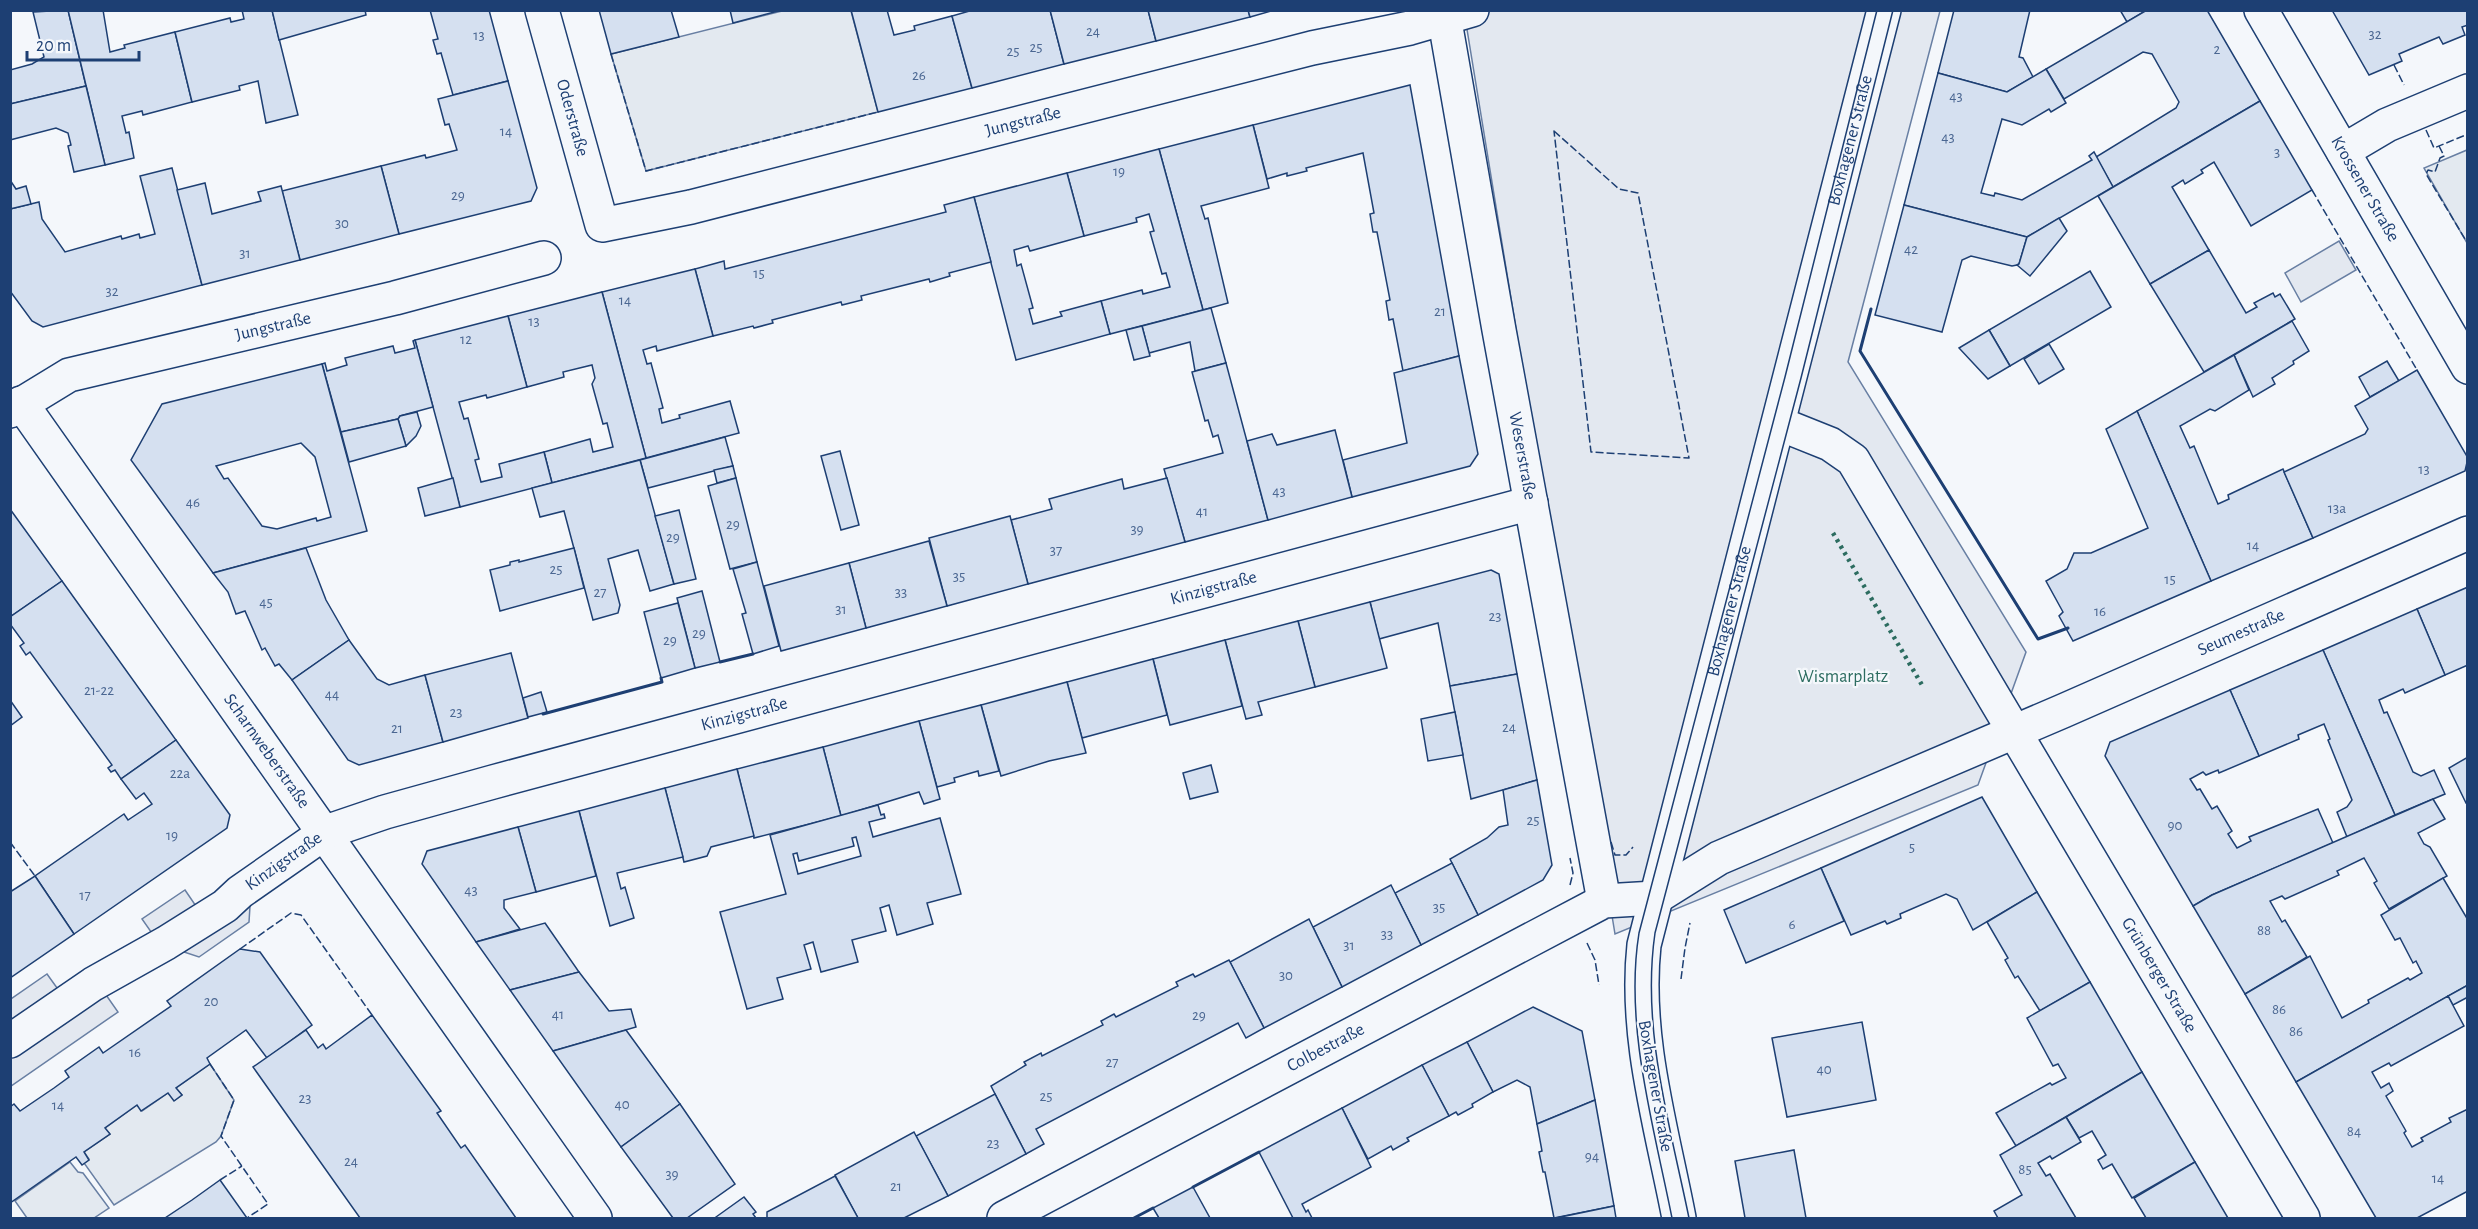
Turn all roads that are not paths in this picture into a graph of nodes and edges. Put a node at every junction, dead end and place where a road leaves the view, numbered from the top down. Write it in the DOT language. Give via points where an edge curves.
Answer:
graph roads {
  1 [pos="542,10"];
  2 [pos="1884,10"];
  3 [pos="2261,10"];
  4 [pos="1453,13"];
  5 [pos="2468,91"];
  6 [pos="2343,150"];
  7 [pos="602,225"];
  8 [pos="544,258"];
  9 [pos="2468,367"];
  10 [pos="16,407"];
  11 [pos="1780,424"];
  12 [pos="1531,503"];
  13 [pos="2468,533"];
  14 [pos="2016,731"];
  15 [pos="326,832"];
  16 [pos="1655,898"];
  17 [pos="1604,901"];
  18 [pos="10,1041"];
  19 [pos="595,1218"];
  20 [pos="1004,1218"];
  21 [pos="1679,1218"];
  22 [pos="2303,1218"];
  1 -- 7 [label="street, Oderstraße"];
  2 -- 11 [label="street, Boxhagener Straße"];
  3 -- 6 [label="street, Krossener Straße"];
  4 -- 7 [label="street, Jungstraße" via="691,207"];
  4 -- 12 [label="street, Weserstraße"];
  5 -- 6 [label="street" via="2387,125"];
  6 -- 9 [label="street, Krossener Straße"];
  8 -- 10 [label="street, Jungstraße" via="395,298 69,375"];
  10 -- 15 [label="street, Scharnweberstraße"];
  11 -- 14 [label="street" via="1830,444 1853,460"];
  11 -- 16 [label="street, Boxhagener Straße"];
  12 -- 15 [label="street, Kinzigstraße" via="385,812"];
  12 -- 17 [label="street, Weserstraße"];
  13 -- 14 [label="street, Seumestraße"];
  14 -- 16 [label="street" via="1708,863"];
  14 -- 22 [label="street, Grünberger Straße"];
  15 -- 18 [label="street, Kinzigstraße" via="225,906 93,984"];
  15 -- 19 [label="street, Scharnweberstraße"];
  16 -- 17 [label="street, Colbestraße"];
  16 -- 21 [label="street, Boxhagener Straße" via="1644,945 1643,1016"];
  17 -- 20 [label="street, Colbestraße"];
}
